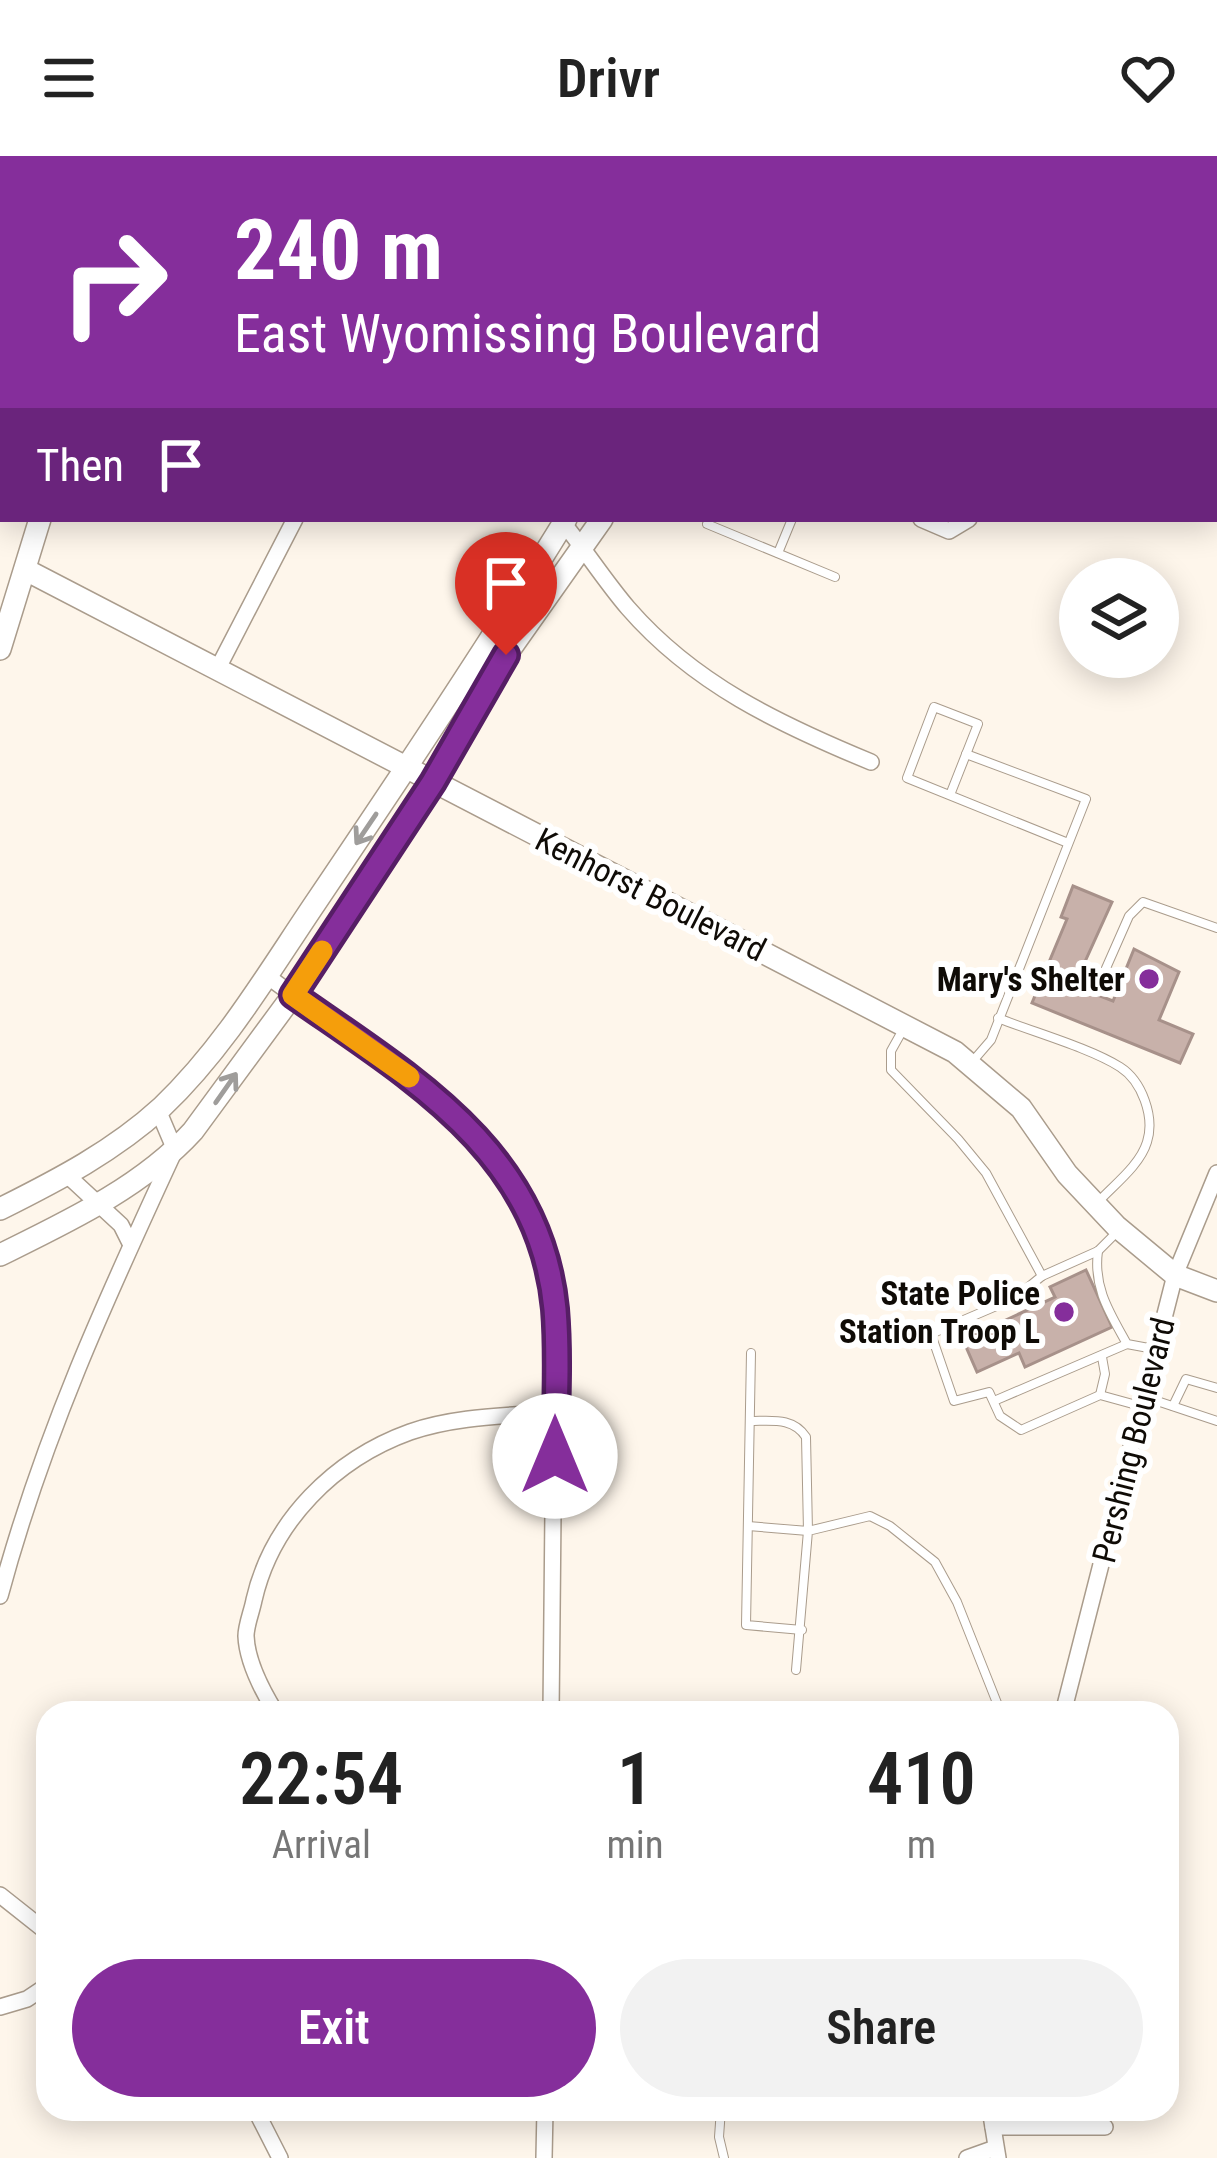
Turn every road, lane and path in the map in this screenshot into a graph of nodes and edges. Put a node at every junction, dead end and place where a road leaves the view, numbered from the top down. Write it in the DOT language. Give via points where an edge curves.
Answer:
graph roads {
  1 [pos="39,522"];
  2 [pos="48,522"];
  3 [pos="293,522"];
  4 [pos="562,522"];
  5 [pos="564,522"];
  6 [pos="600,522"];
  7 [pos="791,522"];
  8 [pos="928,522"];
  9 [pos="964,522"];
  10 [pos="707,524"];
  11 [pos="583,547"];
  12 [pos="778,553"];
  13 [pos="26,570"];
  14 [pos="835,577"];
  15 [pos="7,604"];
  16 [pos="0,650"];
  17 [pos="217,670"];
  18 [pos="967,754"];
  19 [pos="871,762"];
  20 [pos="407,768"];
  21 [pos="433,782"];
  22 [pos="950,795"];
  23 [pos="1068,842"];
  24 [pos="1217,928"];
  25 [pos="1103,975"];
  26 [pos="267,976"];
  27 [pos="293,995"];
  28 [pos="998,1018"];
  29 [pos="905,1025"];
  30 [pos="971,1063"];
  31 [pos="158,1110"];
  32 [pos="175,1150"];
  33 [pos="1217,1173"];
  34 [pos="67,1175"];
  35 [pos="96,1203"];
  36 [pos="1095,1205"];
  37 [pos="0,1209"];
  38 [pos="1120,1230"];
  39 [pos="131,1245"];
  40 [pos="1098,1251"];
  41 [pos="0,1255"];
  42 [pos="1175,1275"];
  43 [pos="1042,1276"];
  44 [pos="1217,1291"];
  45 [pos="1126,1344"];
  46 [pos="1156,1349"];
  47 [pos="751,1353"];
  48 [pos="1102,1358"];
  49 [pos="1217,1388"];
  50 [pos="1100,1395"];
  51 [pos="994,1401"];
  52 [pos="1142,1401"];
  53 [pos="1173,1406"];
  54 [pos="556,1412"];
  55 [pos="750,1421"];
  56 [pos="1217,1421"];
  57 [pos="748,1526"];
  58 [pos="808,1532"];
  59 [pos="0,1596"];
  60 [pos="802,1630"];
  61 [pos="796,1670"];
  62 [pos="270,1701"];
  63 [pos="551,1701"];
  64 [pos="996,1701"];
  65 [pos="1066,1701"];
  66 [pos="0,1895"];
  67 [pos="36,1924"];
  68 [pos="36,1993"];
  69 [pos="0,2007"];
  70 [pos="261,2121"];
  71 [pos="545,2121"];
  72 [pos="720,2121"];
  73 [pos="992,2121"];
  74 [pos="993,2127"];
  75 [pos="1105,2127"];
  76 [pos="997,2153"];
  77 [pos="280,2158"];
  78 [pos="544,2158"];
  79 [pos="724,2158"];
  80 [pos="967,2158"];
  1 -- 13 [label="street"];
  2 -- 13 [label="street"];
  3 -- 17 [label="street"];
  4 -- 20 [label="street"];
  5 -- 11 [label="street"];
  6 -- 11 [label="street"];
  7 -- 12 [label="lane"];
  8 -- 9 [label="street" via="949,531"];
  10 -- 12 [label="lane"];
  11 -- 19 [label="street" via="626,606 701,676 756,711"];
  11 -- 21 [label="street" via="506,655"];
  12 -- 14 [label="lane"];
  13 -- 15 [label="street"];
  13 -- 17 [label="street, Kenhorst Boulevard"];
  15 -- 16 [label="street"];
  17 -- 20 [label="street, Kenhorst Boulevard"];
  18 -- 22 [label="lane"];
  18 -- 22 [label="lane" via="978,724 934,707 907,778"];
  18 -- 23 [label="lane" via="1086,799"];
  20 -- 21 [label="street, Kenhorst Boulevard"];
  20 -- 26 [label="street, one-way"];
  21 -- 27 [label="street"];
  21 -- 29 [label="street, Kenhorst Boulevard"];
  22 -- 23 [label="lane"];
  23 -- 28 [label="lane"];
  24 -- 25 [label="lane" via="1143,902"];
  26 -- 27 [label="street"];
  26 -- 31 [label="street"];
  32 -- 27 [label="street, one-way"];
  27 -- 54 [label="street" via="440,1100 513,1185 555,1309"];
  28 -- 30 [label="lane"];
  28 -- 36 [label="lane" via="1122,1068 1140,1090 1147,1142"];
  29 -- 30 [label="street, Kenhorst Boulevard"];
  29 -- 43 [label="lane" via="891,1070 986,1173"];
  30 -- 36 [label="street, Kenhorst Boulevard" via="1021,1108"];
  31 -- 32 [label="street"];
  31 -- 34 [label="street"];
  32 -- 35 [label="street"];
  32 -- 39 [label="street"];
  33 -- 42 [label="street, Pershing Boulevard"];
  34 -- 35 [label="street"];
  34 -- 37 [label="street"];
  35 -- 39 [label="street"];
  35 -- 41 [label="street"];
  36 -- 38 [label="street, Kenhorst Boulevard"];
  38 -- 40 [label="lane"];
  38 -- 42 [label="street, Kenhorst Boulevard"];
  39 -- 59 [label="street" via="63,1397"];
  40 -- 43 [label="lane"];
  40 -- 45 [label="lane" via="1102,1298"];
  42 -- 44 [label="street, Kenhorst Boulevard"];
  42 -- 46 [label="street, Pershing Boulevard"];
  43 -- 51 [label="lane" via="1015,1298 931,1334 954,1401 989,1392"];
  45 -- 46 [label="lane"];
  45 -- 48 [label="lane"];
  46 -- 52 [label="street, Pershing Boulevard"];
  47 -- 55 [label="lane"];
  48 -- 50 [label="lane"];
  48 -- 51 [label="lane"];
  49 -- 53 [label="lane" via="1184,1381"];
  50 -- 51 [label="lane" via="1022,1430 1009,1426"];
  50 -- 52 [label="lane"];
  52 -- 53 [label="lane"];
  52 -- 65 [label="street, Pershing Boulevard"];
  53 -- 56 [label="lane"];
  54 -- 62 [label="street" via="414,1431 362,1455 305,1502 264,1567 246,1636"];
  54 -- 63 [label="street"];
  55 -- 57 [label="lane"];
  55 -- 58 [label="lane" via="789,1422 806,1436"];
  57 -- 58 [label="lane"];
  57 -- 60 [label="lane" via="746,1625"];
  58 -- 60 [label="lane"];
  58 -- 64 [label="lane" via="870,1516 935,1562"];
  60 -- 61 [label="lane"];
  66 -- 67 [label="street"];
  68 -- 69 [label="street"];
  70 -- 77 [label="street"];
  71 -- 78 [label="street"];
  72 -- 79 [label="lane"];
  73 -- 74 [label="street"];
  74 -- 75 [label="street"];
  74 -- 76 [label="street"];
  76 -- 80 [label="street"];
}
